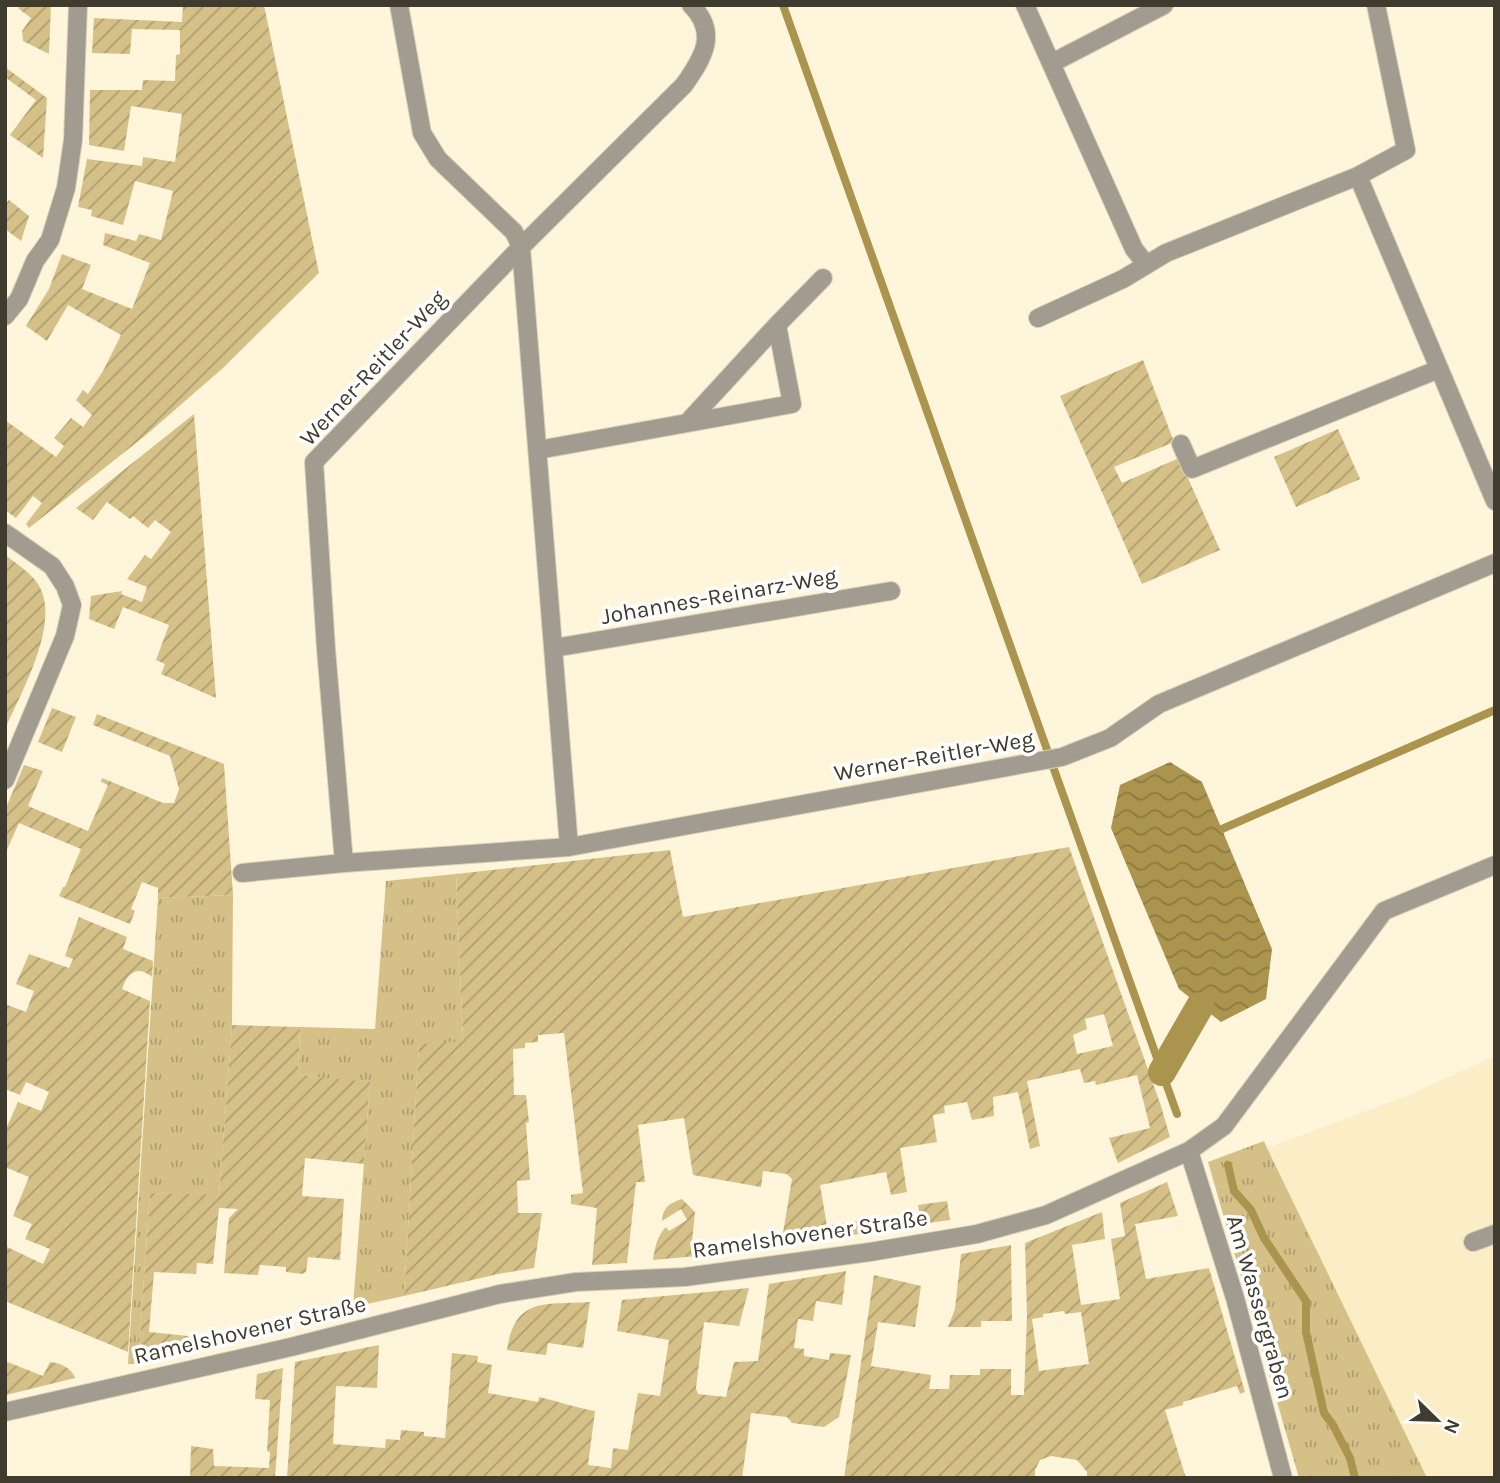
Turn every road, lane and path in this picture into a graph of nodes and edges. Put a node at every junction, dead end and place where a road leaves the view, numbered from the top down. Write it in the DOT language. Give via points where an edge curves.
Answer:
graph roads {
  1 [pos="78,5"];
  2 [pos="399,5"];
  3 [pos="691,5"];
  4 [pos="1025,5"];
  5 [pos="1164,5"];
  6 [pos="1376,5"];
  7 [pos="1052,63"];
  8 [pos="1358,176"];
  9 [pos="522,247"];
  10 [pos="1146,264"];
  11 [pos="823,278"];
  12 [pos="5,316"];
  13 [pos="1038,318"];
  14 [pos="777,326"];
  15 [pos="1439,369"];
  16 [pos="687,423"];
  17 [pos="1181,444"];
  18 [pos="538,450"];
  19 [pos="1495,501"];
  20 [pos="5,533"];
  21 [pos="1495,563"];
  22 [pos="891,591"];
  23 [pos="554,648"];
  24 [pos="5,780"];
  25 [pos="569,847"];
  26 [pos="344,863"];
  27 [pos="1495,865"];
  28 [pos="242,873"];
  29 [pos="1189,1150"];
  30 [pos="1495,1234"];
  31 [pos="1473,1242"];
  32 [pos="5,1412"];
  33 [pos="1283,1478"];
  1 -- 12 [label="street" via="73,140 66,188 50,240"];
  2 -- 9 [label="street" via="422,133 438,159 514,232"];
  3 -- 9 [label="street, Werner-Reitler-Weg" via="707,38 696,68"];
  4 -- 7 [label="street"];
  5 -- 7 [label="street"];
  6 -- 8 [label="street" via="1406,150"];
  7 -- 10 [label="street" via="1134,249"];
  8 -- 10 [label="street"];
  8 -- 15 [label="street"];
  9 -- 18 [label="street"];
  9 -- 26 [label="street, Werner-Reitler-Weg" via="314,462"];
  10 -- 13 [label="street"];
  11 -- 14 [label="street"];
  14 -- 16 [label="street"];
  14 -- 16 [label="street" via="792,404"];
  15 -- 17 [label="street" via="1192,469"];
  15 -- 19 [label="street"];
  16 -- 18 [label="street"];
  18 -- 23 [label="street"];
  20 -- 24 [label="street" via="52,566 72,605 65,636"];
  21 -- 25 [label="street, Werner-Reitler-Weg" via="1159,704 1110,738 1062,757"];
  22 -- 23 [label="street, Johannes-Reinarz-Weg"];
  23 -- 25 [label="street"];
  25 -- 26 [label="street, Werner-Reitler-Weg"];
  26 -- 28 [label="street, Werner-Reitler-Weg"];
  27 -- 29 [label="street, Ramelshovener Straße" via="1384,911 1224,1126"];
  29 -- 32 [label="street, Ramelshovener Straße" via="1046,1215 976,1234 685,1277 576,1282 500,1294 291,1348"];
  29 -- 33 [label="street, Am Wassergraben"];
  30 -- 31 [label="street"];
}
